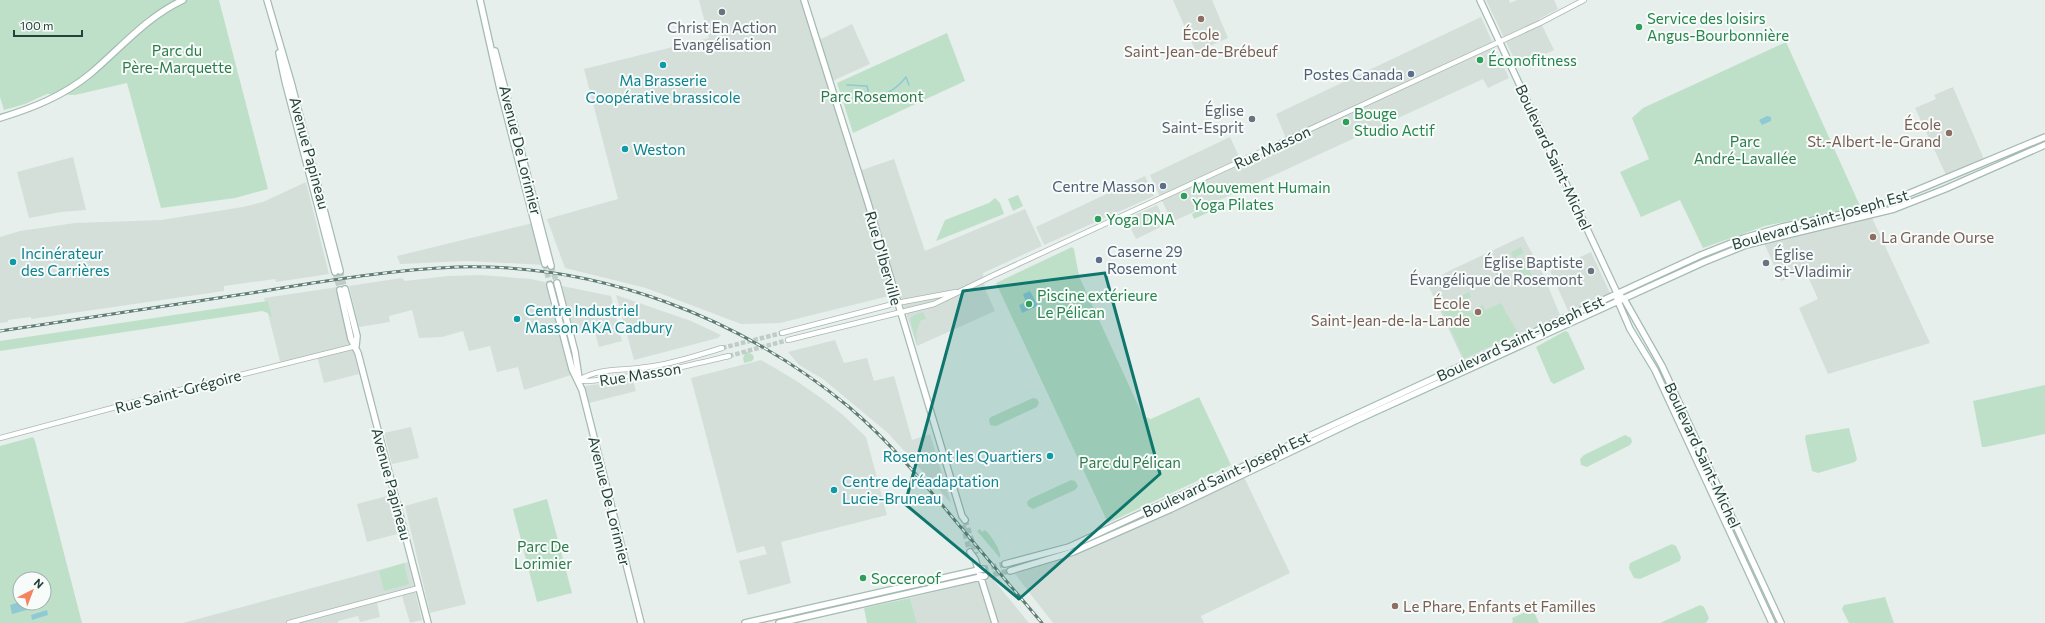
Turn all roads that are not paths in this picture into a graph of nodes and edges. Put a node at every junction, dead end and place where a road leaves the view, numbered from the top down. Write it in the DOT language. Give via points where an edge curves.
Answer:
graph roads {
  1 [pos="183,0"];
  2 [pos="267,0"];
  3 [pos="480,0"];
  4 [pos="804,0"];
  5 [pos="1480,0"];
  6 [pos="1584,0"];
  7 [pos="488,35"];
  8 [pos="1499,41"];
  9 [pos="0,118"];
  10 [pos="2045,137"];
  11 [pos="2045,145"];
  12 [pos="545,264"];
  13 [pos="551,266"];
  14 [pos="338,272"];
  15 [pos="557,283"];
  16 [pos="550,285"];
  17 [pos="342,290"];
  18 [pos="958,292"];
  19 [pos="1616,293"];
  20 [pos="1624,299"];
  21 [pos="1617,302"];
  22 [pos="897,303"];
  23 [pos="900,312"];
  24 [pos="782,333"];
  25 [pos="788,340"];
  26 [pos="356,346"];
  27 [pos="722,348"];
  28 [pos="729,356"];
  29 [pos="579,380"];
  30 [pos="0,438"];
  31 [pos="963,518"];
  32 [pos="974,555"];
  33 [pos="1005,564"];
  34 [pos="981,570"];
  35 [pos="1010,571"];
  36 [pos="983,577"];
  37 [pos="419,588"];
  38 [pos="289,623"];
  39 [pos="428,623"];
  40 [pos="641,623"];
  41 [pos="746,623"];
  42 [pos="779,623"];
  43 [pos="995,623"];
  44 [pos="1772,623"];
  45 [pos="1781,623"];
  1 -- 9 [label="main road" via="142,25 104,62 61,94"];
  2 -- 14 [label="main road, Avenue Papineau" via="282,69"];
  3 -- 7 [label="main road, Avenue De Lorimier"];
  4 -- 22 [label="main road, Rue D'Iberville"];
  5 -- 8 [label="main road, Boulevard Saint-Michel"];
  6 -- 8 [label="street, Rue Masson"];
  7 -- 12 [label="main road, Avenue De Lorimier"];
  7 -- 13 [label="main road, Avenue De Lorimier" via="506,88"];
  8 -- 18 [label="street, Rue Masson"];
  8 -- 19 [label="main road, Boulevard Saint-Michel"];
  10 -- 19 [label="main road, Boulevard Saint-Joseph Est" via="1891,201 1744,238"];
  11 -- 20 [label="main road, Boulevard Saint-Joseph Est" via="1894,209 1746,245"];
  15 -- 29 [label="main road, Avenue De Lorimier" via="577,360"];
  16 -- 29 [label="main road, Avenue De Lorimier" via="572,369"];
  17 -- 26 [label="main road, Avenue Papineau" via="357,336"];
  18 -- 22 [label="street, Rue Masson"];
  18 -- 23 [label="street, Rue Masson" via="934,304"];
  19 -- 20 [label="main road, Boulevard Saint-Michel"];
  19 -- 21 [label="main road, Boulevard Saint-Michel"];
  19 -- 33 [label="main road, Boulevard Saint-Joseph Est" via="1087,539 1043,555"];
  20 -- 21 [label="main road, Boulevard Saint-Joseph Est"];
  20 -- 45 [label="main road, Boulevard Saint-Michel" via="1662,366"];
  21 -- 35 [label="main road, Boulevard Saint-Joseph Est" via="1357,420 1171,509 1073,552"];
  21 -- 44 [label="main road, Boulevard Saint-Michel" via="1655,370"];
  22 -- 23 [label="main road, Rue D'Iberville"];
  22 -- 24 [label="street, Rue Masson"];
  23 -- 25 [label="street, Rue Masson"];
  23 -- 31 [label="main road, Rue D'Iberville"];
  26 -- 30 [label="street, Rue Saint-Grégoire"];
  26 -- 37 [label="main road, Avenue Papineau"];
  27 -- 29 [label="street, Rue Masson" via="647,367 612,369 587,375"];
  28 -- 29 [label="street, Rue Masson" via="634,377 588,382"];
  29 -- 40 [label="main road, Avenue De Lorimier"];
  32 -- 34 [label="main road"];
  34 -- 36 [label="main road"];
  34 -- 41 [label="main road"];
  36 -- 42 [label="main road"];
  36 -- 43 [label="main road"];
  37 -- 38 [label="street"];
  37 -- 39 [label="main road, Avenue Papineau"];
}
